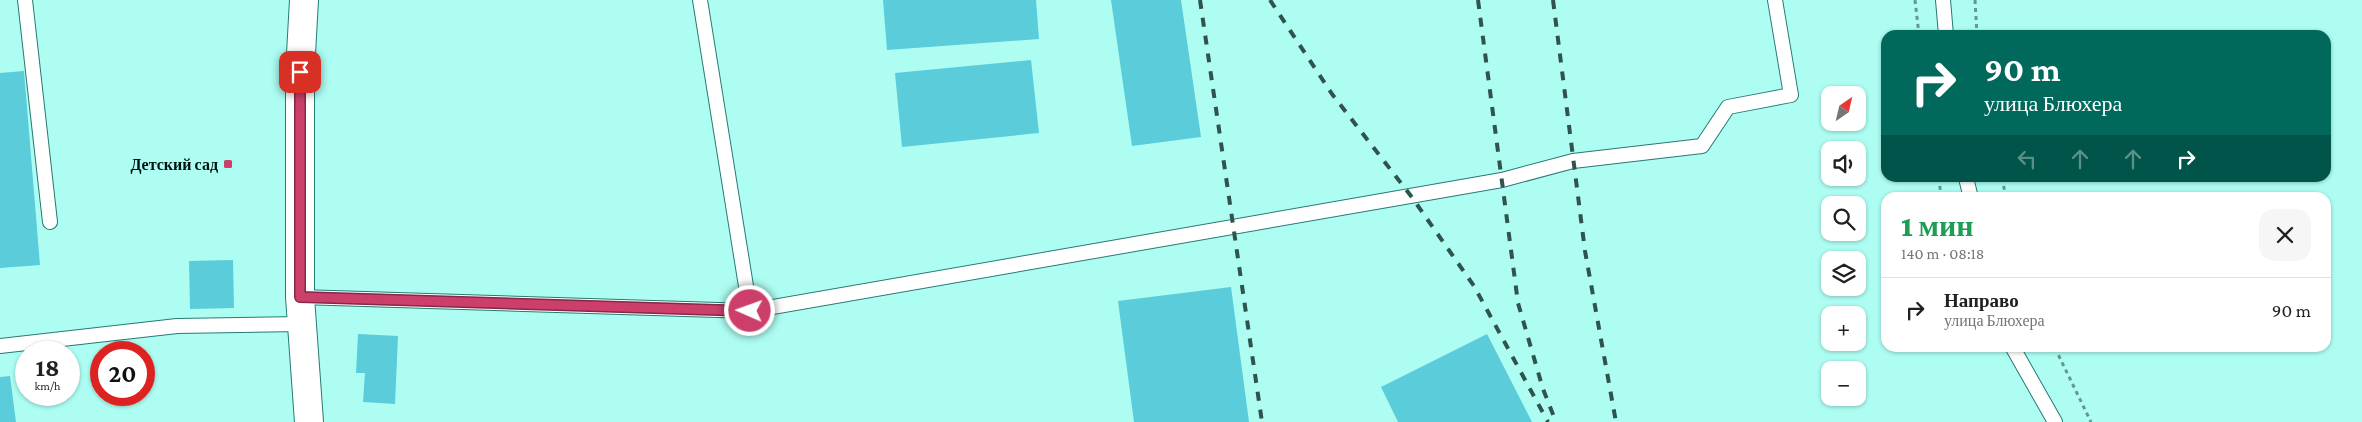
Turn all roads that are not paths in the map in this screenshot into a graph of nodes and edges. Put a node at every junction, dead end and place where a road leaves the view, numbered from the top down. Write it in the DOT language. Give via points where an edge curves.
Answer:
graph roads {
  1 [pos="25,0"];
  2 [pos="304,0"];
  3 [pos="700,0"];
  4 [pos="1775,0"];
  5 [pos="1942,0"];
  6 [pos="1945,30"];
  7 [pos="50,222"];
  8 [pos="300,297"];
  9 [pos="750,311"];
  10 [pos="302,324"];
  11 [pos="0,346"];
  12 [pos="2015,352"];
  13 [pos="309,422"];
  14 [pos="2055,422"];
  1 -- 7 [label="lane"];
  2 -- 8 [label="street" via="300,72"];
  3 -- 9 [label="lane"];
  4 -- 9 [label="lane" via="1791,95 1728,107 1702,146 1573,161 1502,180"];
  5 -- 6 [label="lane"];
  8 -- 9 [label="lane"];
  8 -- 10 [label="street"];
  10 -- 11 [label="lane" via="177,326"];
  10 -- 13 [label="street"];
  12 -- 14 [label="lane"];
}
